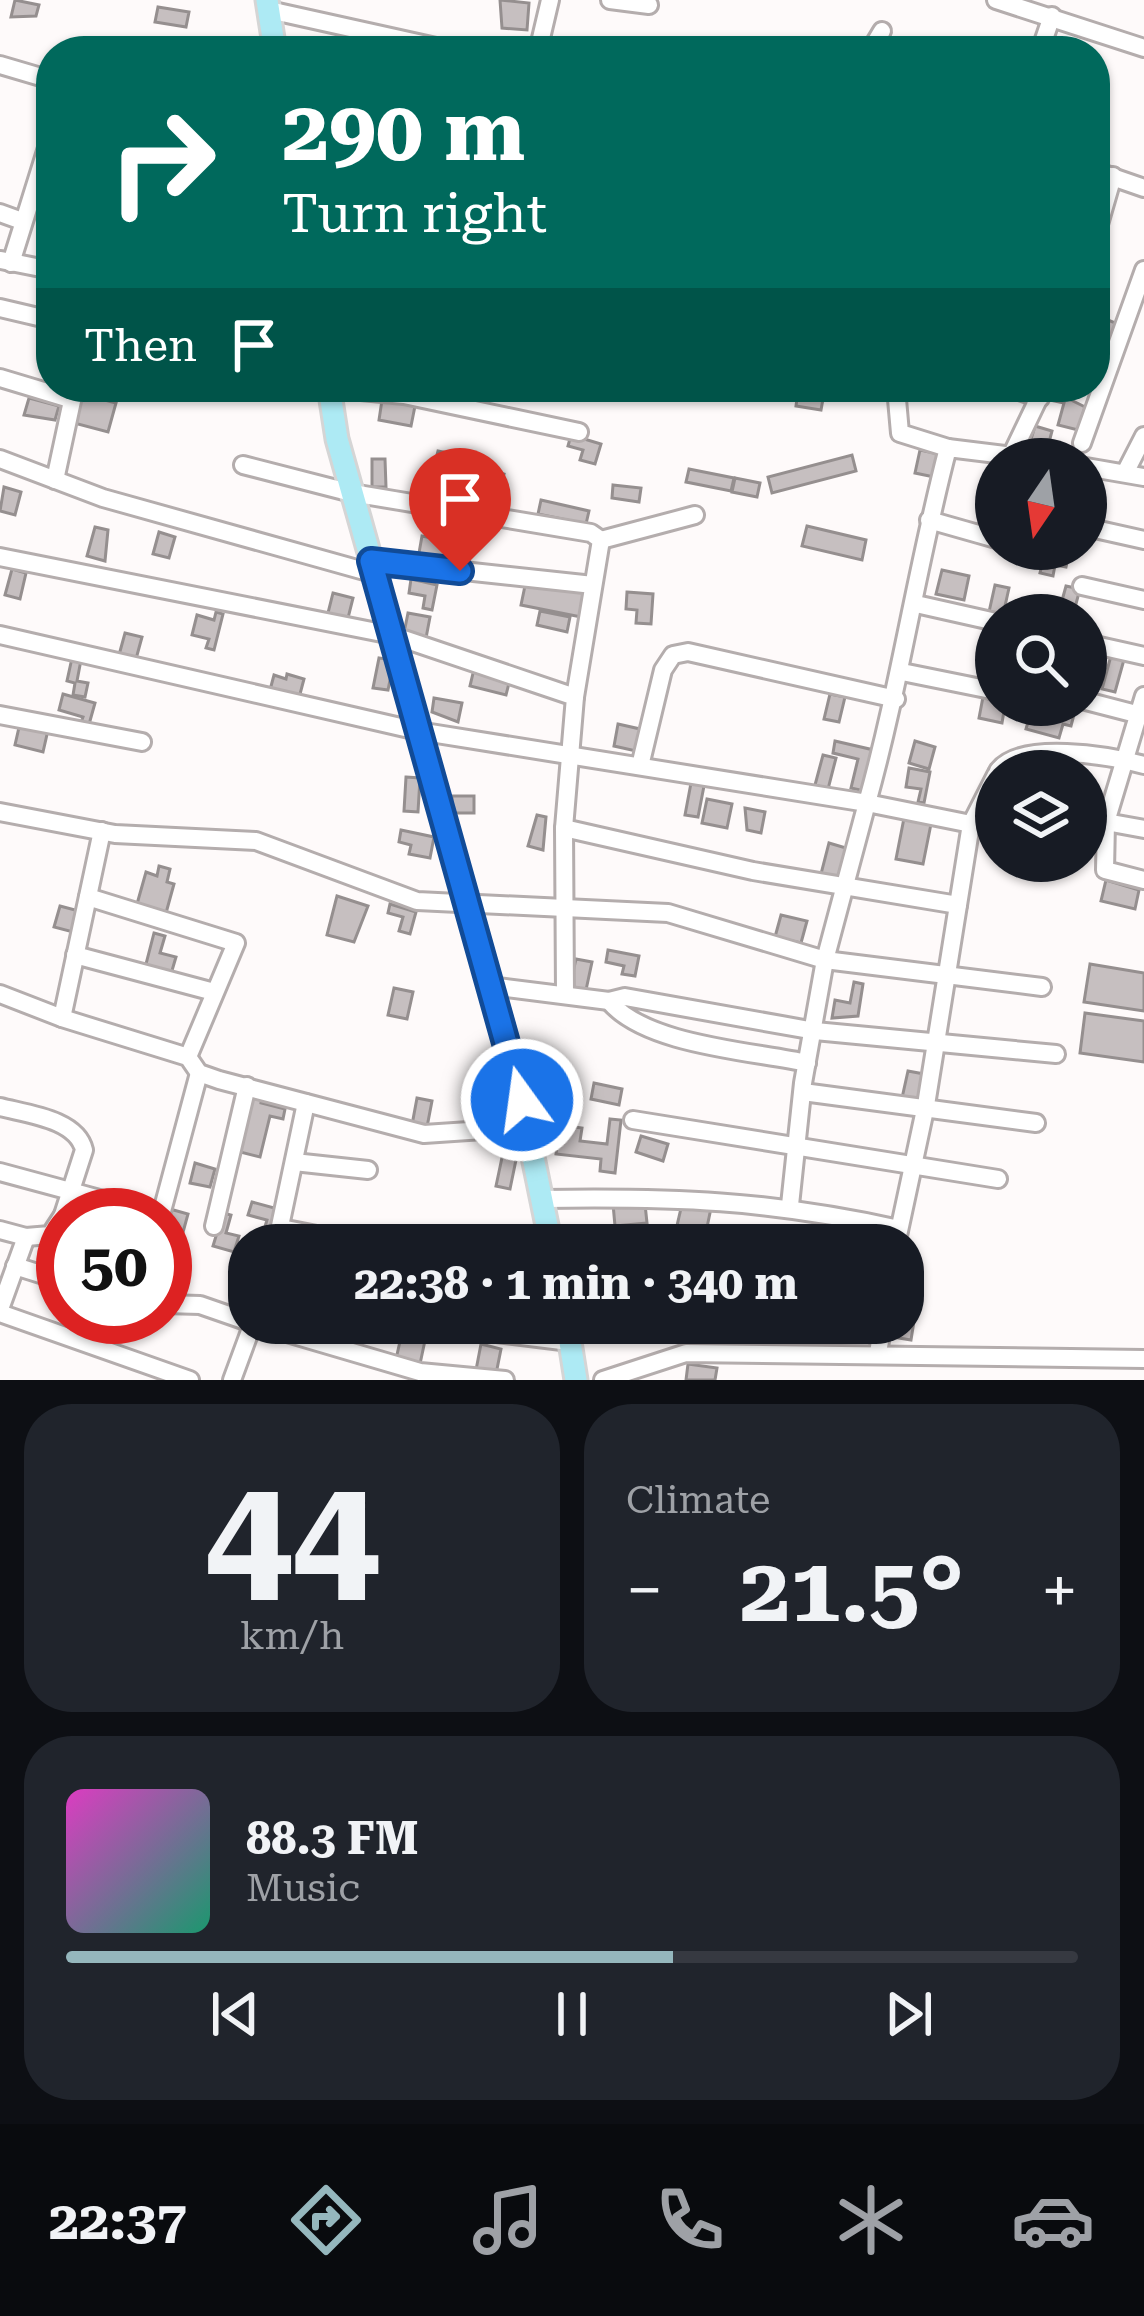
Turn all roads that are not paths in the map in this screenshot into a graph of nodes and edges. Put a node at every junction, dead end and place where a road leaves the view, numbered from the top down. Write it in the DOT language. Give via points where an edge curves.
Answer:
graph roads {
  1 [pos="550,0"];
  2 [pos="610,0"];
  3 [pos="996,0"];
  4 [pos="268,5"];
  5 [pos="649,5"];
  6 [pos="1052,16"];
  7 [pos="882,31"];
  8 [pos="273,36"];
  9 [pos="393,36"];
  10 [pos="542,36"];
  11 [pos="879,36"];
  12 [pos="1045,36"];
  13 [pos="1110,36"];
  14 [pos="1110,36"];
  15 [pos="1144,48"];
  16 [pos="0,65"];
  17 [pos="36,76"];
  18 [pos="1110,176"];
  19 [pos="36,179"];
  20 [pos="1144,188"];
  21 [pos="0,213"];
  22 [pos="22,221"];
  23 [pos="5,261"];
  24 [pos="36,267"];
  25 [pos="1144,270"];
  26 [pos="0,308"];
  27 [pos="36,316"];
  28 [pos="1110,365"];
  29 [pos="0,378"];
  30 [pos="36,386"];
  31 [pos="70,402"];
  32 [pos="332,402"];
  33 [pos="437,402"];
  34 [pos="897,402"];
  35 [pos="1038,402"];
  36 [pos="1097,402"];
  37 [pos="579,432"];
  38 [pos="1144,436"];
  39 [pos="1020,438"];
  40 [pos="1084,438"];
  41 [pos="948,448"];
  42 [pos="975,451"];
  43 [pos="0,459"];
  44 [pos="243,465"];
  45 [pos="1134,475"];
  46 [pos="55,480"];
  47 [pos="352,493"];
  48 [pos="695,515"];
  49 [pos="929,520"];
  50 [pos="1107,532"];
  51 [pos="975,533"];
  52 [pos="601,540"];
  53 [pos="1144,540"];
  54 [pos="0,557"];
  55 [pos="373,567"];
  56 [pos="593,585"];
  57 [pos="1082,586"];
  58 [pos="1144,600"];
  59 [pos="916,604"];
  60 [pos="975,617"];
  61 [pos="0,635"];
  62 [pos="392,635"];
  63 [pos="1107,648"];
  64 [pos="1144,656"];
  65 [pos="902,672"];
  66 [pos="975,688"];
  67 [pos="574,697"];
  68 [pos="896,699"];
  69 [pos="1107,704"];
  70 [pos="1142,709"];
  71 [pos="0,715"];
  72 [pos="418,731"];
  73 [pos="142,742"];
  74 [pos="568,753"];
  75 [pos="1136,763"];
  76 [pos="640,766"];
  77 [pos="867,802"];
  78 [pos="0,812"];
  79 [pos="975,816"];
  80 [pos="1107,820"];
  81 [pos="1107,822"];
  82 [pos="971,824"];
  83 [pos="975,824"];
  84 [pos="564,828"];
  85 [pos="1144,829"];
  86 [pos="102,831"];
  87 [pos="1107,871"];
  88 [pos="1144,880"];
  89 [pos="843,887"];
  90 [pos="88,898"];
  91 [pos="465,900"];
  92 [pos="958,905"];
  93 [pos="567,907"];
  94 [pos="75,956"];
  95 [pos="825,960"];
  96 [pos="947,973"];
  97 [pos="490,986"];
  98 [pos="1042,987"];
  99 [pos="214,992"];
  100 [pos="0,994"];
  101 [pos="565,994"];
  102 [pos="609,1001"];
  103 [pos="62,1018"];
  104 [pos="815,1031"];
  105 [pos="936,1045"];
  106 [pos="1056,1054"];
  107 [pos="807,1063"];
  108 [pos="193,1065"];
  109 [pos="247,1086"];
  110 [pos="803,1092"];
  111 [pos="306,1103"];
  112 [pos="926,1105"];
  113 [pos="0,1106"];
  114 [pos="633,1120"];
  115 [pos="1036,1123"];
  116 [pos="527,1127"];
  117 [pos="800,1149"];
  118 [pos="294,1162"];
  119 [pos="913,1164"];
  120 [pos="368,1170"];
  121 [pos="0,1172"];
  122 [pos="998,1179"];
  123 [pos="53,1188"];
  124 [pos="71,1188"];
  125 [pos="166,1188"];
  126 [pos="542,1199"];
  127 [pos="790,1205"];
  128 [pos="281,1224"];
  129 [pos="543,1224"];
  130 [pos="854,1224"];
  131 [pos="900,1224"];
  132 [pos="214,1226"];
  133 [pos="0,1230"];
  134 [pos="36,1237"];
  135 [pos="26,1238"];
  136 [pos="15,1266"];
  137 [pos="36,1273"];
  138 [pos="1,1305"];
  139 [pos="192,1305"];
  140 [pos="228,1315"];
  141 [pos="245,1344"];
  142 [pos="324,1344"];
  143 [pos="570,1344"];
  144 [pos="880,1344"];
  145 [pos="878,1353"];
  146 [pos="1144,1359"];
  147 [pos="190,1380"];
  148 [pos="232,1380"];
  149 [pos="505,1380"];
  150 [pos="576,1380"];
  151 [pos="603,1380"];
  1 -- 10 [label="street"];
  2 -- 5 [label="street"];
  3 -- 6 [label="street"];
  4 -- 8 [label="main road"];
  4 -- 9 [label="street"];
  6 -- 12 [label="street"];
  6 -- 13 [label="street"];
  7 -- 11 [label="street"];
  14 -- 15 [label="street"];
  16 -- 17 [label="street"];
  18 -- 20 [label="street"];
  19 -- 22 [label="street"];
  21 -- 22 [label="street"];
  22 -- 23 [label="street"];
  23 -- 24 [label="street"];
  25 -- 28 [label="street"];
  26 -- 27 [label="street"];
  29 -- 30 [label="street"];
  31 -- 46 [label="street"];
  32 -- 47 [label="main road"];
  33 -- 37 [label="street"];
  34 -- 41 [label="street" via="900,434"];
  35 -- 39 [label="street"];
  36 -- 40 [label="street"];
  38 -- 45 [label="street"];
  41 -- 42 [label="street"];
  41 -- 49 [label="street"];
  43 -- 46 [label="street"];
  44 -- 47 [label="street"];
  46 -- 55 [label="street"];
  47 -- 52 [label="street"];
  47 -- 55 [label="main road"];
  48 -- 52 [label="street"];
  49 -- 51 [label="street"];
  49 -- 59 [label="street"];
  50 -- 53 [label="street"];
  52 -- 56 [label="street"];
  54 -- 62 [label="street"];
  55 -- 56 [label="street"];
  55 -- 62 [label="main road"];
  56 -- 67 [label="street"];
  57 -- 58 [label="street"];
  59 -- 60 [label="street"];
  59 -- 65 [label="street"];
  61 -- 72 [label="street"];
  62 -- 67 [label="street"];
  62 -- 72 [label="main road"];
  63 -- 64 [label="street"];
  65 -- 66 [label="street"];
  65 -- 68 [label="street"];
  67 -- 74 [label="street"];
  68 -- 76 [label="street" via="673,655"];
  68 -- 77 [label="street"];
  69 -- 70 [label="street"];
  70 -- 75 [label="street"];
  71 -- 73 [label="street"];
  72 -- 74 [label="street"];
  72 -- 91 [label="main road"];
  74 -- 76 [label="street"];
  74 -- 84 [label="street"];
  75 -- 80 [label="street"];
  76 -- 77 [label="street"];
  77 -- 82 [label="street"];
  77 -- 89 [label="street"];
  78 -- 86 [label="street"];
  79 -- 82 [label="street"];
  81 -- 85 [label="street"];
  82 -- 83 [label="street"];
  82 -- 92 [label="street"];
  84 -- 89 [label="street"];
  84 -- 93 [label="street"];
  86 -- 90 [label="street"];
  86 -- 91 [label="street" via="256,841 418,901"];
  87 -- 88 [label="street"];
  89 -- 92 [label="street"];
  89 -- 95 [label="street"];
  90 -- 94 [label="street"];
  90 -- 99 [label="street" via="236,943"];
  91 -- 93 [label="street"];
  91 -- 97 [label="main road"];
  92 -- 96 [label="street"];
  93 -- 95 [label="street" via="668,914"];
  93 -- 101 [label="street"];
  94 -- 99 [label="street"];
  94 -- 103 [label="street"];
  95 -- 96 [label="street"];
  95 -- 104 [label="street"];
  96 -- 98 [label="street"];
  96 -- 105 [label="street"];
  97 -- 101 [label="street"];
  97 -- 116 [label="main road"];
  99 -- 108 [label="street"];
  100 -- 103 [label="street"];
  101 -- 102 [label="street"];
  102 -- 104 [label="street" via="625,997"];
  102 -- 107 [label="street" via="625,1020 664,1034"];
  103 -- 108 [label="street"];
  104 -- 105 [label="street"];
  104 -- 107 [label="street"];
  105 -- 106 [label="street"];
  105 -- 112 [label="street"];
  107 -- 110 [label="street"];
  108 -- 109 [label="street"];
  108 -- 125 [label="street"];
  109 -- 111 [label="street"];
  109 -- 132 [label="street"];
  110 -- 112 [label="street"];
  110 -- 117 [label="street"];
  111 -- 116 [label="street" via="424,1134"];
  111 -- 118 [label="street"];
  112 -- 115 [label="street"];
  112 -- 119 [label="street"];
  113 -- 124 [label="street" via="82,1140"];
  114 -- 117 [label="street"];
  116 -- 126 [label="main road"];
  117 -- 119 [label="street"];
  117 -- 127 [label="street"];
  118 -- 120 [label="street"];
  118 -- 128 [label="street"];
  119 -- 122 [label="street"];
  119 -- 131 [label="street"];
  121 -- 123 [label="street"];
  126 -- 127 [label="street" via="690,1196"];
  126 -- 129 [label="main road"];
  127 -- 130 [label="street"];
  133 -- 135 [label="street"];
  134 -- 135 [label="street"];
  135 -- 136 [label="street"];
  136 -- 137 [label="street"];
  136 -- 138 [label="street"];
  138 -- 147 [label="street"];
  139 -- 140 [label="street"];
  141 -- 148 [label="street"];
  142 -- 149 [label="street" via="420,1372"];
  143 -- 150 [label="main road"];
  144 -- 145 [label="street"];
  145 -- 146 [label="street"];
  145 -- 151 [label="street" via="686,1353"];
}
